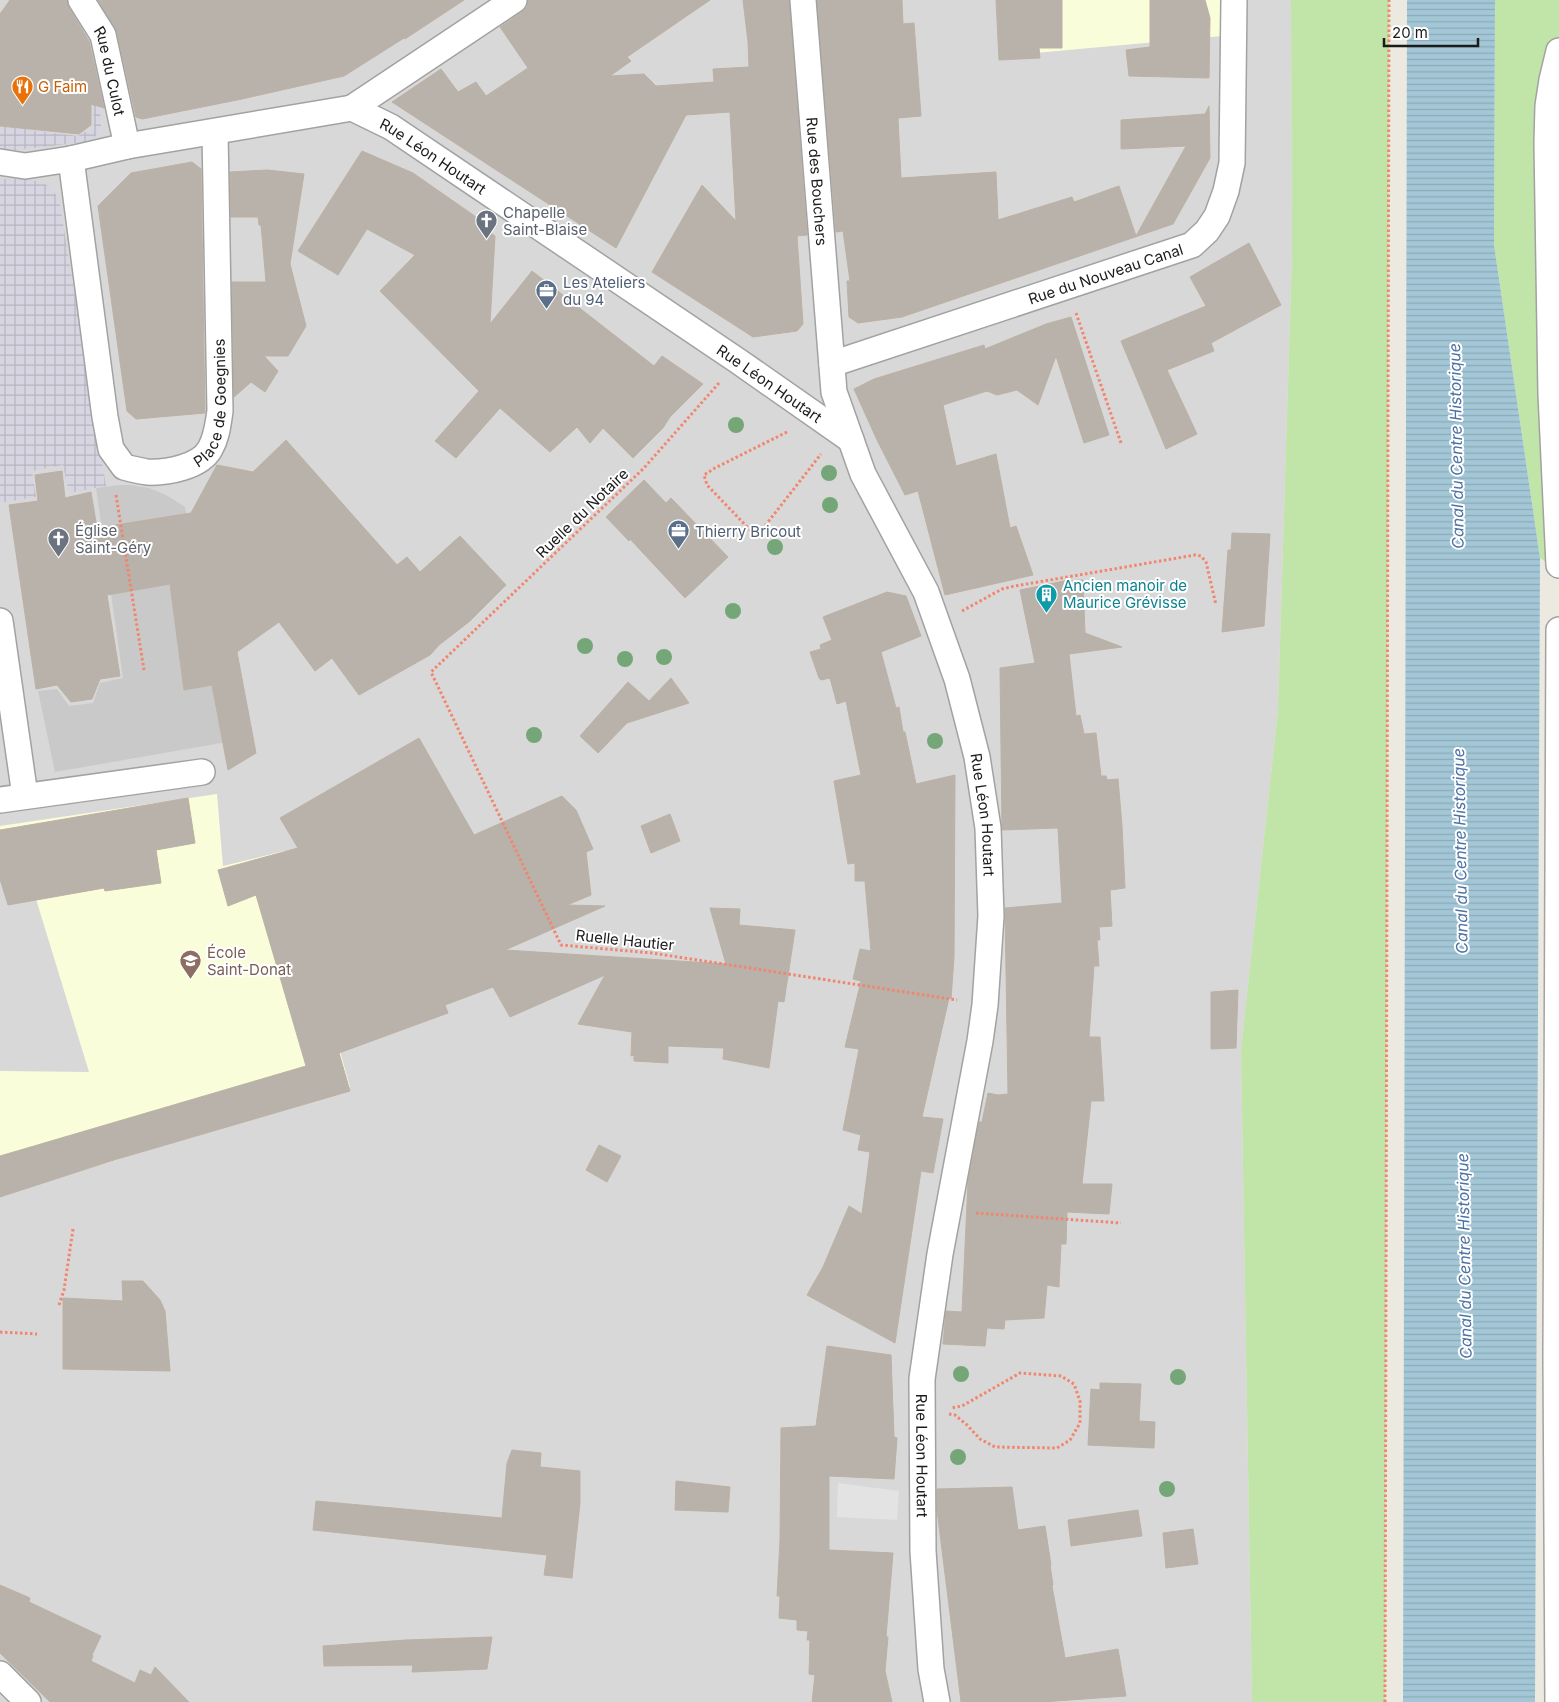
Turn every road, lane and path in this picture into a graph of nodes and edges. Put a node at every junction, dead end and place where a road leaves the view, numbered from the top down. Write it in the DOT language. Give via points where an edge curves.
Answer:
graph roads {
  1 [pos="81,0"];
  2 [pos="514,0"];
  3 [pos="803,0"];
  4 [pos="1234,0"];
  5 [pos="1388,0"];
  6 [pos="1559,50"];
  7 [pos="352,108"];
  8 [pos="215,132"];
  9 [pos="127,146"];
  10 [pos="71,159"];
  11 [pos="0,162"];
  12 [pos="1067,286"];
  13 [pos="738,361"];
  14 [pos="832,364"];
  15 [pos="810,411"];
  16 [pos="844,435"];
  17 [pos="1121,443"];
  18 [pos="111,449"];
  19 [pos="1559,565"];
  20 [pos="1216,605"];
  21 [pos="0,621"];
  22 [pos="936,621"];
  23 [pos="1559,630"];
  24 [pos="144,670"];
  25 [pos="431,672"];
  26 [pos="202,772"];
  27 [pos="25,796"];
  28 [pos="0,800"];
  29 [pos="985,1005"];
  30 [pos="948,1212"];
  31 [pos="1122,1223"];
  32 [pos="73,1229"];
  33 [pos="59,1305"];
  34 [pos="0,1332"];
  35 [pos="37,1334"];
  36 [pos="930,1411"];
  37 [pos="0,1674"];
  38 [pos="28,1702"];
  39 [pos="938,1702"];
  40 [pos="1385,1702"];
  41 [pos="1558,1702"];
  1 -- 9 [label="street, Rue du Culot" via="103,35"];
  2 -- 7 [label="street"];
  3 -- 14 [label="street, Rue des Bouchers"];
  4 -- 12 [label="street, Rue du Nouveau Canal" via="1232,163 1217,216 1192,245"];
  5 -- 40 [label="path"];
  6 -- 19 [label="street" via="1548,106 1547,142 1551,394"];
  7 -- 8 [label="street"];
  7 -- 13 [label="street, Rue Léon Houtart" via="392,127"];
  8 -- 9 [label="street"];
  8 -- 18 [label="street, Place de Goegnies" via="220,411 217,432 209,450 198,461 183,468 148,472 124,467"];
  9 -- 10 [label="street"];
  10 -- 11 [label="street" via="24,166"];
  10 -- 18 [label="street, Place de Goegnies"];
  12 -- 14 [label="street, Rue du Nouveau Canal"];
  12 -- 17 [label="path"];
  13 -- 15 [label="street, Rue Léon Houtart"];
  13 -- 25 [label="path, Ruelle du Notaire" via="644,468"];
  14 -- 16 [label="street, Rue Léon Houtart" via="834,392"];
  15 -- 16 [label="street, Rue Léon Houtart"];
  15 -- 16 [label="path" via="799,426 704,475 707,485 752,532 762,531 826,448"];
  16 -- 22 [label="street, Rue Léon Houtart" via="926,592"];
  18 -- 24 [label="path"];
  20 -- 22 [label="path" via="1206,562 1195,554 1009,587"];
  21 -- 27 [label="street"];
  22 -- 29 [label="street, Rue Léon Houtart" via="957,679 988,828 991,916"];
  23 -- 41 [label="street"];
  25 -- 29 [label="path, Ruelle Hautier" via="560,945 652,952"];
  26 -- 27 [label="street"];
  27 -- 28 [label="street"];
  29 -- 30 [label="street, Rue Léon Houtart"];
  30 -- 31 [label="path"];
  30 -- 36 [label="street, Rue Léon Houtart" via="922,1379"];
  32 -- 33 [label="path"];
  34 -- 35 [label="path"];
  36 -- 36 [label="path" via="955,1415 980,1440 995,1447 1057,1448 1070,1440 1080,1423 1080,1400 1074,1384 1061,1376 1020,1373 962,1406"];
  36 -- 39 [label="street, Rue Léon Houtart" via="922,1551 931,1670"];
  37 -- 38 [label="street"];
}
